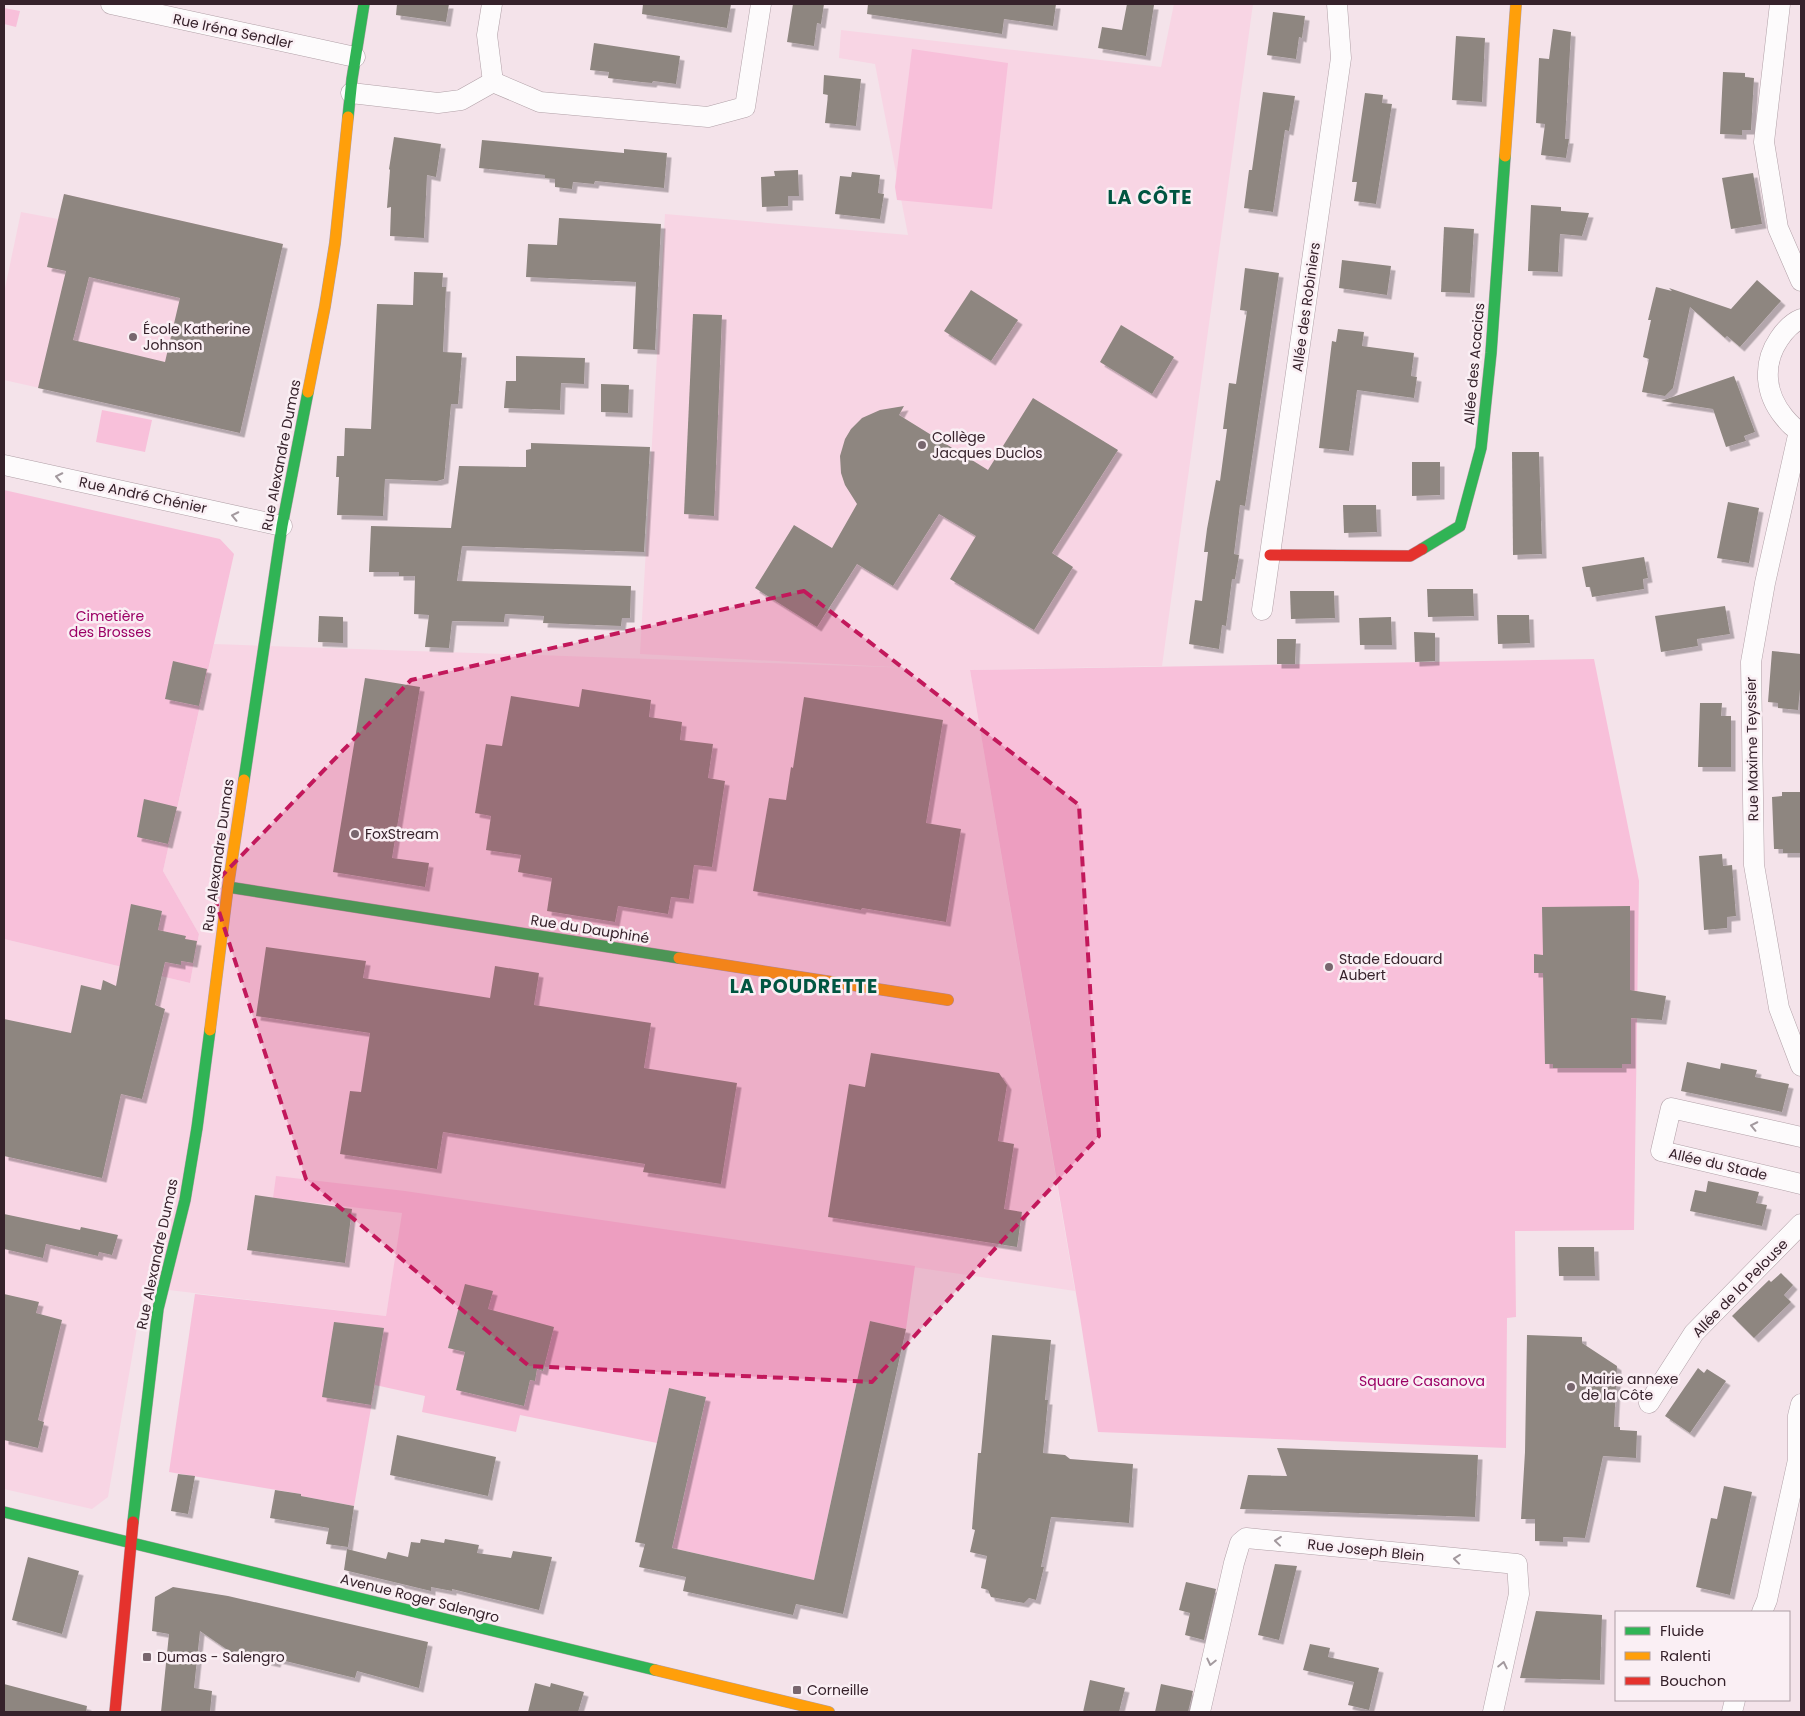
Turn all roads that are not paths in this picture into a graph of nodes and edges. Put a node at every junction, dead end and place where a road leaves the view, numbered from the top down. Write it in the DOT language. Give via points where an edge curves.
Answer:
graph roads {
  1 [pos="111,4"];
  2 [pos="364,4"];
  3 [pos="492,4"];
  4 [pos="761,4"];
  5 [pos="1337,4"];
  6 [pos="1516,4"];
  7 [pos="1780,4"];
  8 [pos="356,58"];
  9 [pos="493,82"];
  10 [pos="351,93"];
  11 [pos="1801,281"];
  12 [pos="1801,319"];
  13 [pos="1800,432"];
  14 [pos="4,465"];
  15 [pos="282,526"];
  16 [pos="1270,555"];
  17 [pos="1262,610"];
  18 [pos="228,887"];
  19 [pos="948,1000"];
  20 [pos="1801,1066"];
  21 [pos="1801,1136"];
  22 [pos="1801,1184"];
  23 [pos="1801,1224"];
  24 [pos="1649,1403"];
  25 [pos="1801,1404"];
  26 [pos="4,1512"];
  27 [pos="130,1543"];
  28 [pos="1762,1611"];
  29 [pos="115,1712"];
  30 [pos="829,1712"];
  31 [pos="1200,1712"];
  32 [pos="1493,1712"];
  1 -- 8 [label="street, Rue Iréna Sendler"];
  2 -- 8 [label="street, Rue Alexandre Dumas"];
  3 -- 9 [label="street" via="487,35"];
  4 -- 9 [label="street" via="745,107 708,117 540,102"];
  5 -- 16 [label="street, Allée des Robiniers" via="1342,58"];
  6 -- 16 [label="street, Allée des Acacias" via="1482,448 1460,526 1410,556"];
  7 -- 11 [label="street" via="1764,142 1778,228"];
  8 -- 10 [label="street, Rue Alexandre Dumas"];
  9 -- 10 [label="street" via="461,100 438,103"];
  10 -- 15 [label="street, Rue Alexandre Dumas" via="325,306"];
  12 -- 13 [label="street" via="1785,330 1773,348 1767,366 1768,388 1776,407"];
  13 -- 20 [label="street, Rue Maxime Teyssier" via="1750,662 1754,865 1779,1008"];
  15 -- 14 [label="street, Rue André Chénier, one-way"];
  15 -- 18 [label="street, Rue Alexandre Dumas"];
  16 -- 17 [label="street, Allée des Robiniers"];
  18 -- 19 [label="street, Rue du Dauphiné"];
  18 -- 27 [label="street, Rue Alexandre Dumas" via="197,1128 158,1309"];
  21 -- 22 [label="street, Allée du Stade, one-way" via="1671,1108 1661,1151"];
  23 -- 24 [label="street, Allée de la Pelouse" via="1694,1333"];
  25 -- 28 [label="street" via="1798,1460"];
  26 -- 27 [label="street, Avenue Roger Salengro"];
  27 -- 29 [label="street, Rue Alexandre Dumas"];
  27 -- 30 [label="street, Avenue Roger Salengro"];
  32 -- 31 [label="street, Rue Joseph Blein, one-way" via="1519,1594 1518,1564 1246,1538 1240,1543 1234,1563"];
}
